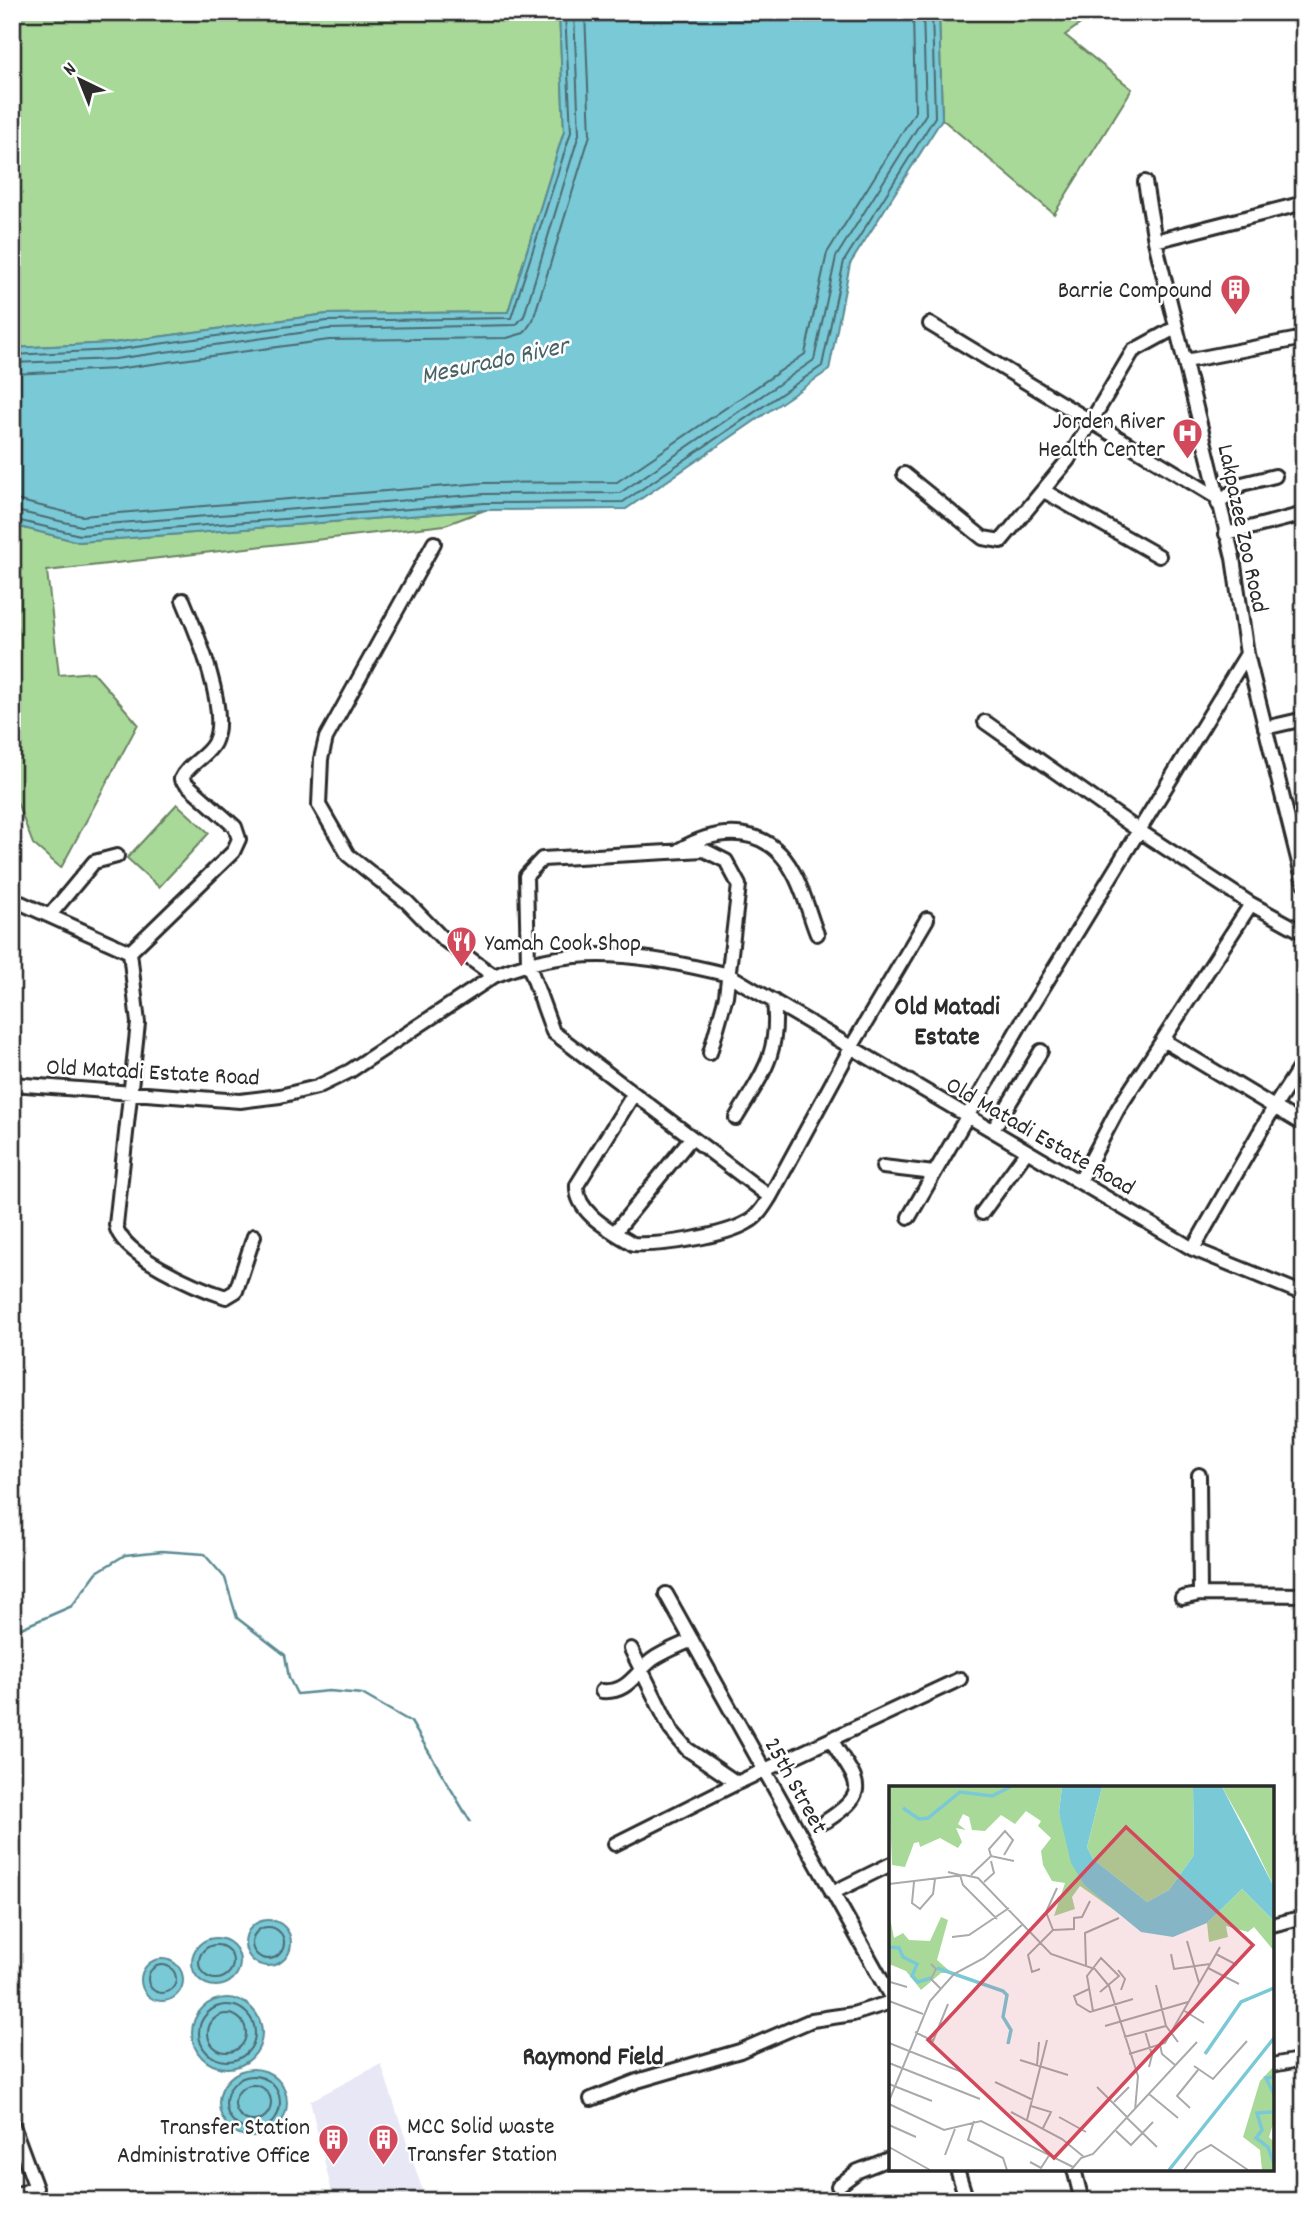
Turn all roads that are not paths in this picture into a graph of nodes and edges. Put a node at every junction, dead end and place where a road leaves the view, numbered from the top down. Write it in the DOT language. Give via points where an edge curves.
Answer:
graph roads {
  1 [pos="1145,182"];
  2 [pos="1304,203"];
  3 [pos="1155,241"];
  4 [pos="930,324"];
  5 [pos="1175,328"];
  6 [pos="1304,338"];
  7 [pos="1186,361"];
  8 [pos="1093,422"];
  9 [pos="904,474"];
  10 [pos="1275,476"];
  11 [pos="1044,491"];
  12 [pos="1217,500"];
  13 [pos="1304,514"];
  14 [pos="1226,534"];
  15 [pos="434,543"];
  16 [pos="1159,556"];
  17 [pos="183,600"];
  18 [pos="1247,654"];
  19 [pos="1304,719"];
  20 [pos="985,722"];
  21 [pos="1265,728"];
  22 [pos="1138,830"];
  23 [pos="676,852"];
  24 [pos="117,856"];
  25 [pos="1304,883"];
  26 [pos="12,899"];
  27 [pos="1251,904"];
  28 [pos="50,915"];
  29 [pos="926,919"];
  30 [pos="1304,933"];
  31 [pos="817,934"];
  32 [pos="130,953"];
  33 [pos="528,963"];
  34 [pos="729,975"];
  35 [pos="494,976"];
  36 [pos="774,1001"];
  37 [pos="1163,1040"];
  38 [pos="852,1046"];
  39 [pos="1041,1051"];
  40 [pos="710,1054"];
  41 [pos="1304,1061"];
  42 [pos="12,1084"];
  43 [pos="129,1093"];
  44 [pos="634,1095"];
  45 [pos="1273,1108"];
  46 [pos="966,1116"];
  47 [pos="736,1118"];
  48 [pos="1304,1125"];
  49 [pos="993,1130"];
  50 [pos="691,1138"];
  51 [pos="1027,1151"];
  52 [pos="883,1167"];
  53 [pos="934,1172"];
  54 [pos="1080,1181"];
  55 [pos="770,1197"];
  56 [pos="982,1213"];
  57 [pos="909,1217"];
  58 [pos="615,1232"];
  59 [pos="254,1236"];
  60 [pos="1193,1249"];
  61 [pos="1304,1294"];
  62 [pos="1199,1475"];
  63 [pos="666,1594"];
  64 [pos="1200,1594"];
  65 [pos="1304,1595"];
  66 [pos="1182,1598"];
  67 [pos="692,1640"];
  68 [pos="631,1649"];
  69 [pos="641,1672"];
  70 [pos="960,1679"];
  71 [pos="602,1691"];
  72 [pos="831,1739"];
  73 [pos="766,1770"];
  74 [pos="737,1783"];
  75 [pos="826,1821"];
  76 [pos="615,1844"];
  77 [pos="889,1865"];
  78 [pos="832,1894"];
  79 [pos="1304,1917"];
  80 [pos="1274,1924"];
  81 [pos="889,1996"];
  82 [pos="889,2001"];
  83 [pos="1304,2059"];
  84 [pos="1274,2065"];
  85 [pos="591,2098"];
  86 [pos="12,2123"];
  87 [pos="889,2158"];
  88 [pos="958,2171"];
  89 [pos="1074,2171"];
  90 [pos="838,2186"];
  91 [pos="12,2196"];
  92 [pos="968,2201"];
  93 [pos="1082,2201"];
  1 -- 3 [label="street, Lakpazee Zoo Road"];
  2 -- 3 [label="street"];
  3 -- 5 [label="street, Lakpazee Zoo Road"];
  4 -- 8 [label="street"];
  5 -- 7 [label="street, Lakpazee Zoo Road"];
  5 -- 8 [label="street" via="1133,351"];
  6 -- 7 [label="street"];
  7 -- 12 [label="street, Lakpazee Zoo Road"];
  8 -- 11 [label="street"];
  8 -- 12 [label="street"];
  9 -- 11 [label="street" via="989,540 1001,541"];
  10 -- 12 [label="street" via="1242,484"];
  11 -- 16 [label="street"];
  12 -- 14 [label="street, Lakpazee Zoo Road"];
  13 -- 14 [label="street"];
  14 -- 18 [label="street, Lakpazee Zoo Road"];
  15 -- 35 [label="street" via="326,738 319,804 348,855 362,869"];
  17 -- 32 [label="street" via="210,669 217,730 213,746 181,779 235,827 239,839 233,852"];
  18 -- 21 [label="street, Lakpazee Zoo Road"];
  18 -- 22 [label="street"];
  19 -- 21 [label="street"];
  20 -- 22 [label="street"];
  21 -- 25 [label="street, Lakpazee Zoo Road"];
  22 -- 27 [label="street"];
  22 -- 46 [label="street"];
  23 -- 31 [label="street" via="699,838 720,833 734,832 768,844 795,875"];
  23 -- 33 [label="street" via="541,859 535,863 525,884"];
  23 -- 34 [label="street" via="718,854 736,876 739,885"];
  24 -- 28 [label="street" via="94,862"];
  26 -- 28 [label="street"];
  27 -- 30 [label="street"];
  27 -- 37 [label="street"];
  28 -- 32 [label="street"];
  29 -- 38 [label="street"];
  32 -- 43 [label="street" via="139,1008"];
  33 -- 34 [label="street, Old Matadi Estate Road" via="565,955 624,954"];
  33 -- 35 [label="street, Old Matadi Estate Road"];
  33 -- 44 [label="street" via="553,1032"];
  34 -- 36 [label="street, Old Matadi Estate Road"];
  34 -- 40 [label="street"];
  35 -- 43 [label="street, Old Matadi Estate Road" via="350,1071 317,1087 240,1101"];
  36 -- 38 [label="street, Old Matadi Estate Road"];
  36 -- 47 [label="street" via="777,1027 771,1059"];
  37 -- 45 [label="street"];
  37 -- 54 [label="street" via="1118,1109"];
  38 -- 46 [label="street, Old Matadi Estate Road"];
  38 -- 55 [label="street"];
  39 -- 49 [label="street"];
  41 -- 45 [label="street"];
  42 -- 43 [label="street, Old Matadi Estate Road"];
  43 -- 59 [label="street" via="116,1224 121,1238 149,1261 226,1297 236,1291"];
  44 -- 50 [label="street"];
  44 -- 58 [label="street" via="577,1185 579,1202"];
  45 -- 48 [label="street"];
  45 -- 60 [label="street"];
  46 -- 49 [label="street, Old Matadi Estate Road"];
  46 -- 53 [label="street"];
  49 -- 51 [label="street, Old Matadi Estate Road"];
  50 -- 55 [label="street"];
  50 -- 58 [label="street"];
  51 -- 54 [label="street, Old Matadi Estate Road"];
  51 -- 56 [label="street"];
  52 -- 53 [label="street"];
  53 -- 57 [label="street"];
  54 -- 60 [label="street, Old Matadi Estate Road"];
  55 -- 58 [label="street" via="750,1222 687,1241 633,1244"];
  60 -- 61 [label="street, Old Matadi Estate Road"];
  62 -- 64 [label="street"];
  63 -- 67 [label="street, 25th Street"];
  64 -- 65 [label="street"];
  64 -- 66 [label="street"];
  67 -- 69 [label="street"];
  67 -- 73 [label="street, 25th Street"];
  68 -- 69 [label="street"];
  69 -- 71 [label="street" via="615,1692"];
  69 -- 74 [label="street" via="671,1730 687,1749"];
  70 -- 72 [label="street"];
  72 -- 73 [label="street"];
  72 -- 75 [label="street" via="858,1787 849,1806"];
  73 -- 74 [label="street"];
  73 -- 78 [label="street, 25th Street"];
  74 -- 76 [label="street"];
  77 -- 78 [label="street"];
  78 -- 81 [label="street, 25th Street"];
  79 -- 80 [label="street"];
  82 -- 85 [label="street" via="853,2014 812,2020 740,2051"];
  83 -- 84 [label="street"];
  86 -- 91 [label="street" via="36,2188"];
  87 -- 90 [label="street" via="858,2171"];
  88 -- 92 [label="street"];
  89 -- 93 [label="street"];
}
